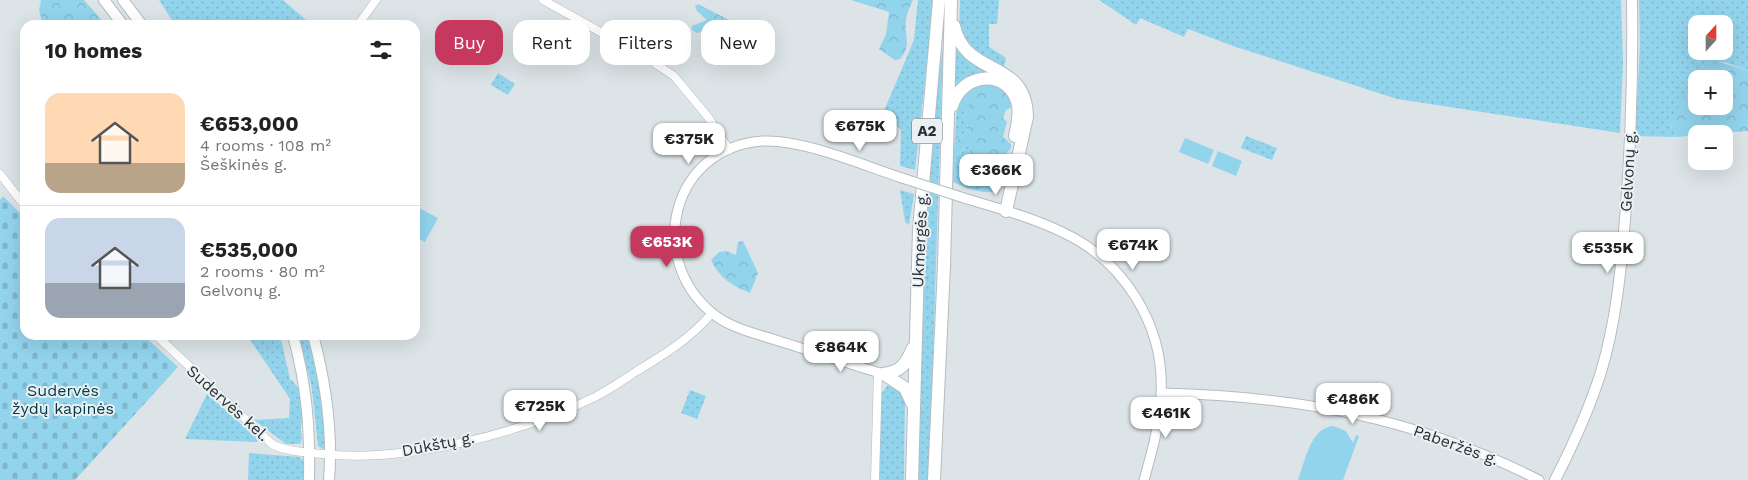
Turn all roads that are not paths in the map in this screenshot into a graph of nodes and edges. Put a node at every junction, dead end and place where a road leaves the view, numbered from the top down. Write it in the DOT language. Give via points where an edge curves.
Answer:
graph roads {
  1 [pos="104,0"];
  2 [pos="123,0"];
  3 [pos="376,0"];
  4 [pos="543,0"];
  5 [pos="939,0"];
  6 [pos="1632,0"];
  7 [pos="951,5"];
  8 [pos="120,20"];
  9 [pos="138,20"];
  10 [pos="362,20"];
  11 [pos="948,119"];
  12 [pos="729,150"];
  13 [pos="0,174"];
  14 [pos="3,185"];
  15 [pos="20,201"];
  16 [pos="1003,210"];
  17 [pos="712,313"];
  18 [pos="161,340"];
  19 [pos="294,340"];
  20 [pos="314,340"];
  21 [pos="916,344"];
  22 [pos="881,373"];
  23 [pos="1161,393"];
  24 [pos="913,405"];
  25 [pos="309,453"];
  26 [pos="331,455"];
  27 [pos="309,480"];
  28 [pos="329,480"];
  29 [pos="875,480"];
  30 [pos="912,480"];
  31 [pos="934,480"];
  32 [pos="1144,480"];
  33 [pos="1540,480"];
  34 [pos="1555,480"];
  1 -- 8 [label="main road"];
  2 -- 9 [label="main road"];
  3 -- 10 [label="street"];
  4 -- 12 [label="street" via="674,76"];
  5 -- 21 [label="highway, Ukmergės g. / A2" via="919,230"];
  6 -- 34 [label="main road, Gelvonų g." via="1633,79 1628,182 1617,297 1610,337 1590,404"];
  7 -- 11 [label="highway, Ukmergės g. / A2"];
  7 -- 16 [label="highway" via="957,38 966,52 1011,78 1026,102 1027,117"];
  11 -- 16 [label="highway" via="957,93 973,80 993,79 1014,94 1019,114"];
  11 -- 31 [label="highway, Ukmergės g. / A2"];
  12 -- 16 [label="street, bridge" via="756,142 789,142"];
  12 -- 17 [label="street" via="713,158 693,178 675,218 675,249 680,271 694,294"];
  13 -- 14 [label="street"];
  14 -- 15 [label="street"];
  16 -- 23 [label="street" via="1077,240 1104,259 1126,281 1151,327 1160,365"];
  17 -- 22 [label="street" via="737,327"];
  17 -- 26 [label="street, Dūkštų g." via="687,338 659,358 597,396 540,420 501,432 407,452"];
  18 -- 25 [label="street, Sudervės kel." via="273,445"];
  19 -- 25 [label="main road" via="308,410"];
  20 -- 26 [label="main road" via="323,372"];
  21 -- 22 [label="highway" via="904,367"];
  21 -- 24 [label="highway, Ukmergės g. / A2"];
  22 -- 24 [label="highway" via="905,388"];
  22 -- 29 [label="street"];
  23 -- 32 [label="street"];
  23 -- 33 [label="street, Paberžės g." via="1278,399 1364,415 1465,446"];
  24 -- 30 [label="highway, Ukmergės g. / A2"];
  25 -- 26 [label="street, Dūkštų g."];
  25 -- 27 [label="main road"];
  26 -- 28 [label="main road"];
}
